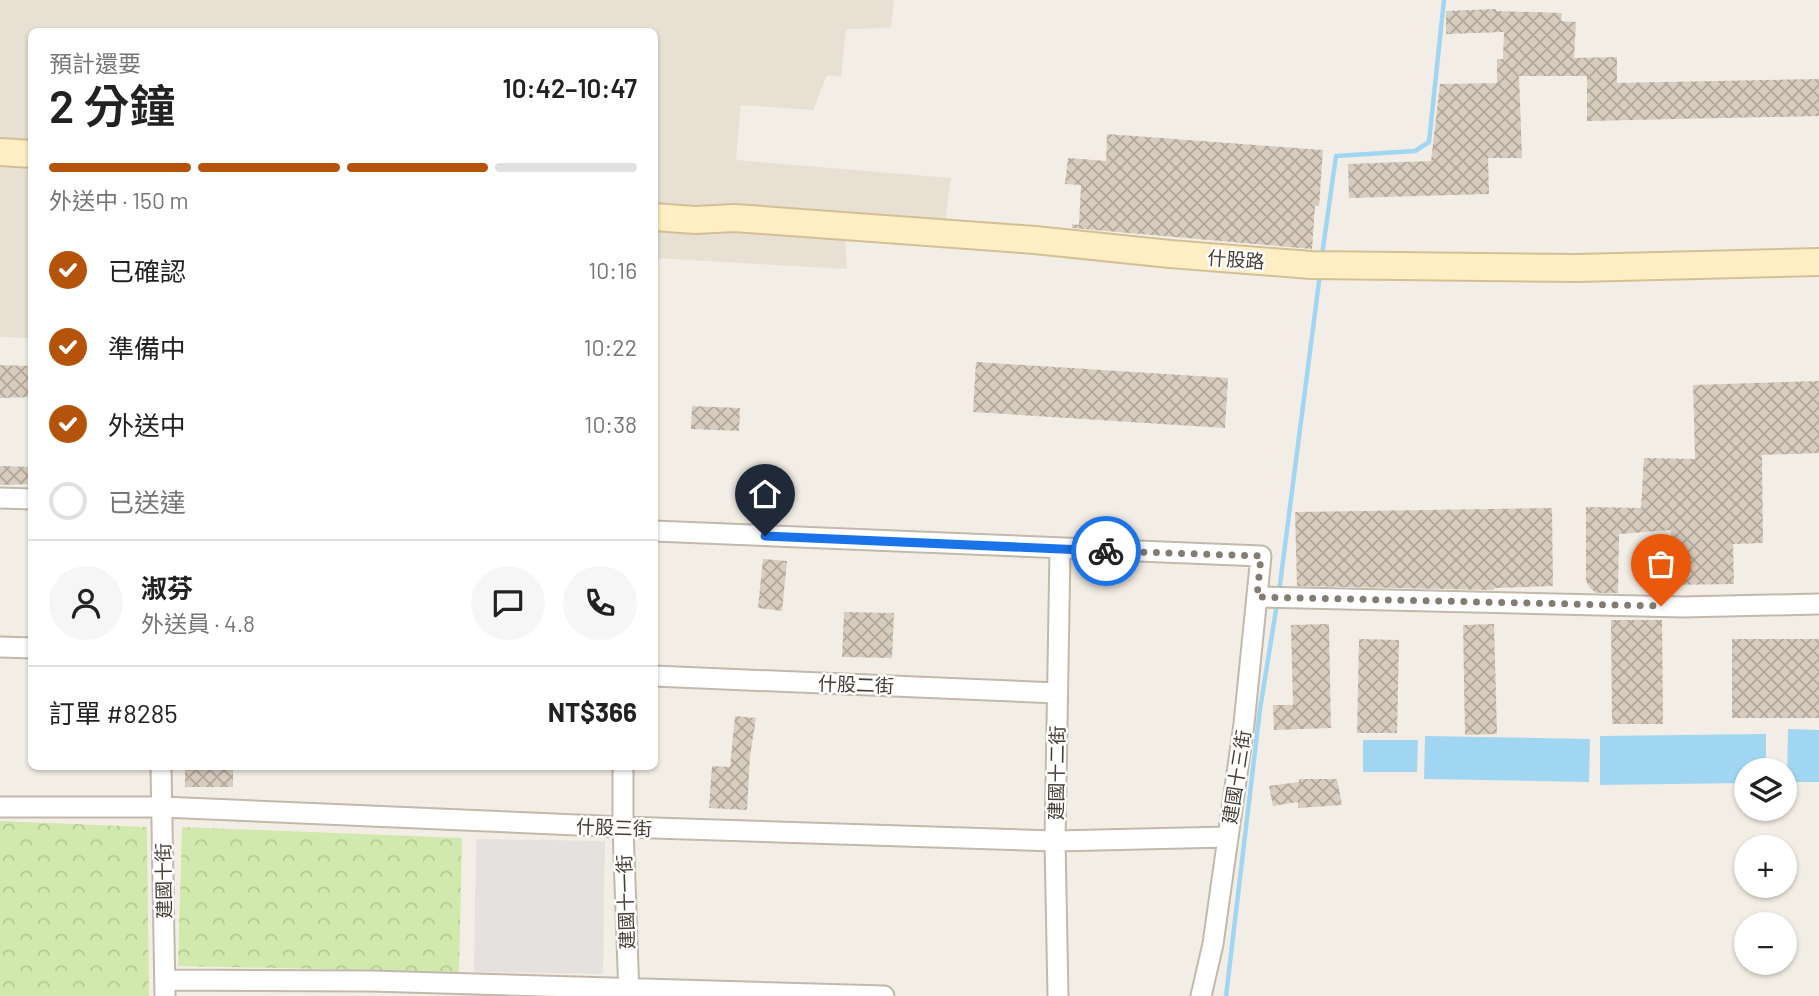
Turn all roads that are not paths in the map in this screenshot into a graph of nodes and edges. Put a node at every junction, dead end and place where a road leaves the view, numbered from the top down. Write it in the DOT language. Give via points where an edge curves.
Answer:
graph roads {
  1 [pos="0,152"];
  2 [pos="28,154"];
  3 [pos="658,217"];
  4 [pos="1819,262"];
  5 [pos="0,498"];
  6 [pos="28,499"];
  7 [pos="658,531"];
  8 [pos="1060,550"];
  9 [pos="1257,597"];
  10 [pos="1819,604"];
  11 [pos="0,647"];
  12 [pos="28,648"];
  13 [pos="658,676"];
  14 [pos="1057,693"];
  15 [pos="161,770"];
  16 [pos="623,770"];
  17 [pos="0,807"];
  18 [pos="162,807"];
  19 [pos="622,827"];
  20 [pos="1227,837"];
  21 [pos="1055,841"];
  22 [pos="165,988"];
  23 [pos="629,993"];
  24 [pos="884,996"];
  25 [pos="1058,996"];
  26 [pos="1201,996"];
  1 -- 2 [label="street"];
  3 -- 4 [label="street, 什股路" via="735,218 1311,265 1577,268"];
  5 -- 6 [label="street"];
  7 -- 8 [label="street"];
  8 -- 9 [label="street, 建國十三街" via="1261,556"];
  8 -- 14 [label="street, 建國十二街"];
  9 -- 10 [label="street" via="1683,607"];
  9 -- 20 [label="street, 建國十三街"];
  11 -- 12 [label="street"];
  13 -- 14 [label="street, 什股二街"];
  14 -- 21 [label="street, 建國十二街"];
  15 -- 18 [label="street, 建國十街"];
  16 -- 19 [label="street, 建國十一街"];
  17 -- 18 [label="street, 什股三街"];
  18 -- 19 [label="street, 什股三街"];
  18 -- 22 [label="street, 建國十街"];
  19 -- 21 [label="street, 什股三街"];
  19 -- 23 [label="street, 建國十一街"];
  20 -- 21 [label="street, 什股三街"];
  20 -- 26 [label="street, 建國十三街"];
  21 -- 25 [label="street, 建國十二街"];
  22 -- 23 [label="street" via="371,981"];
  23 -- 24 [label="street"];
}
